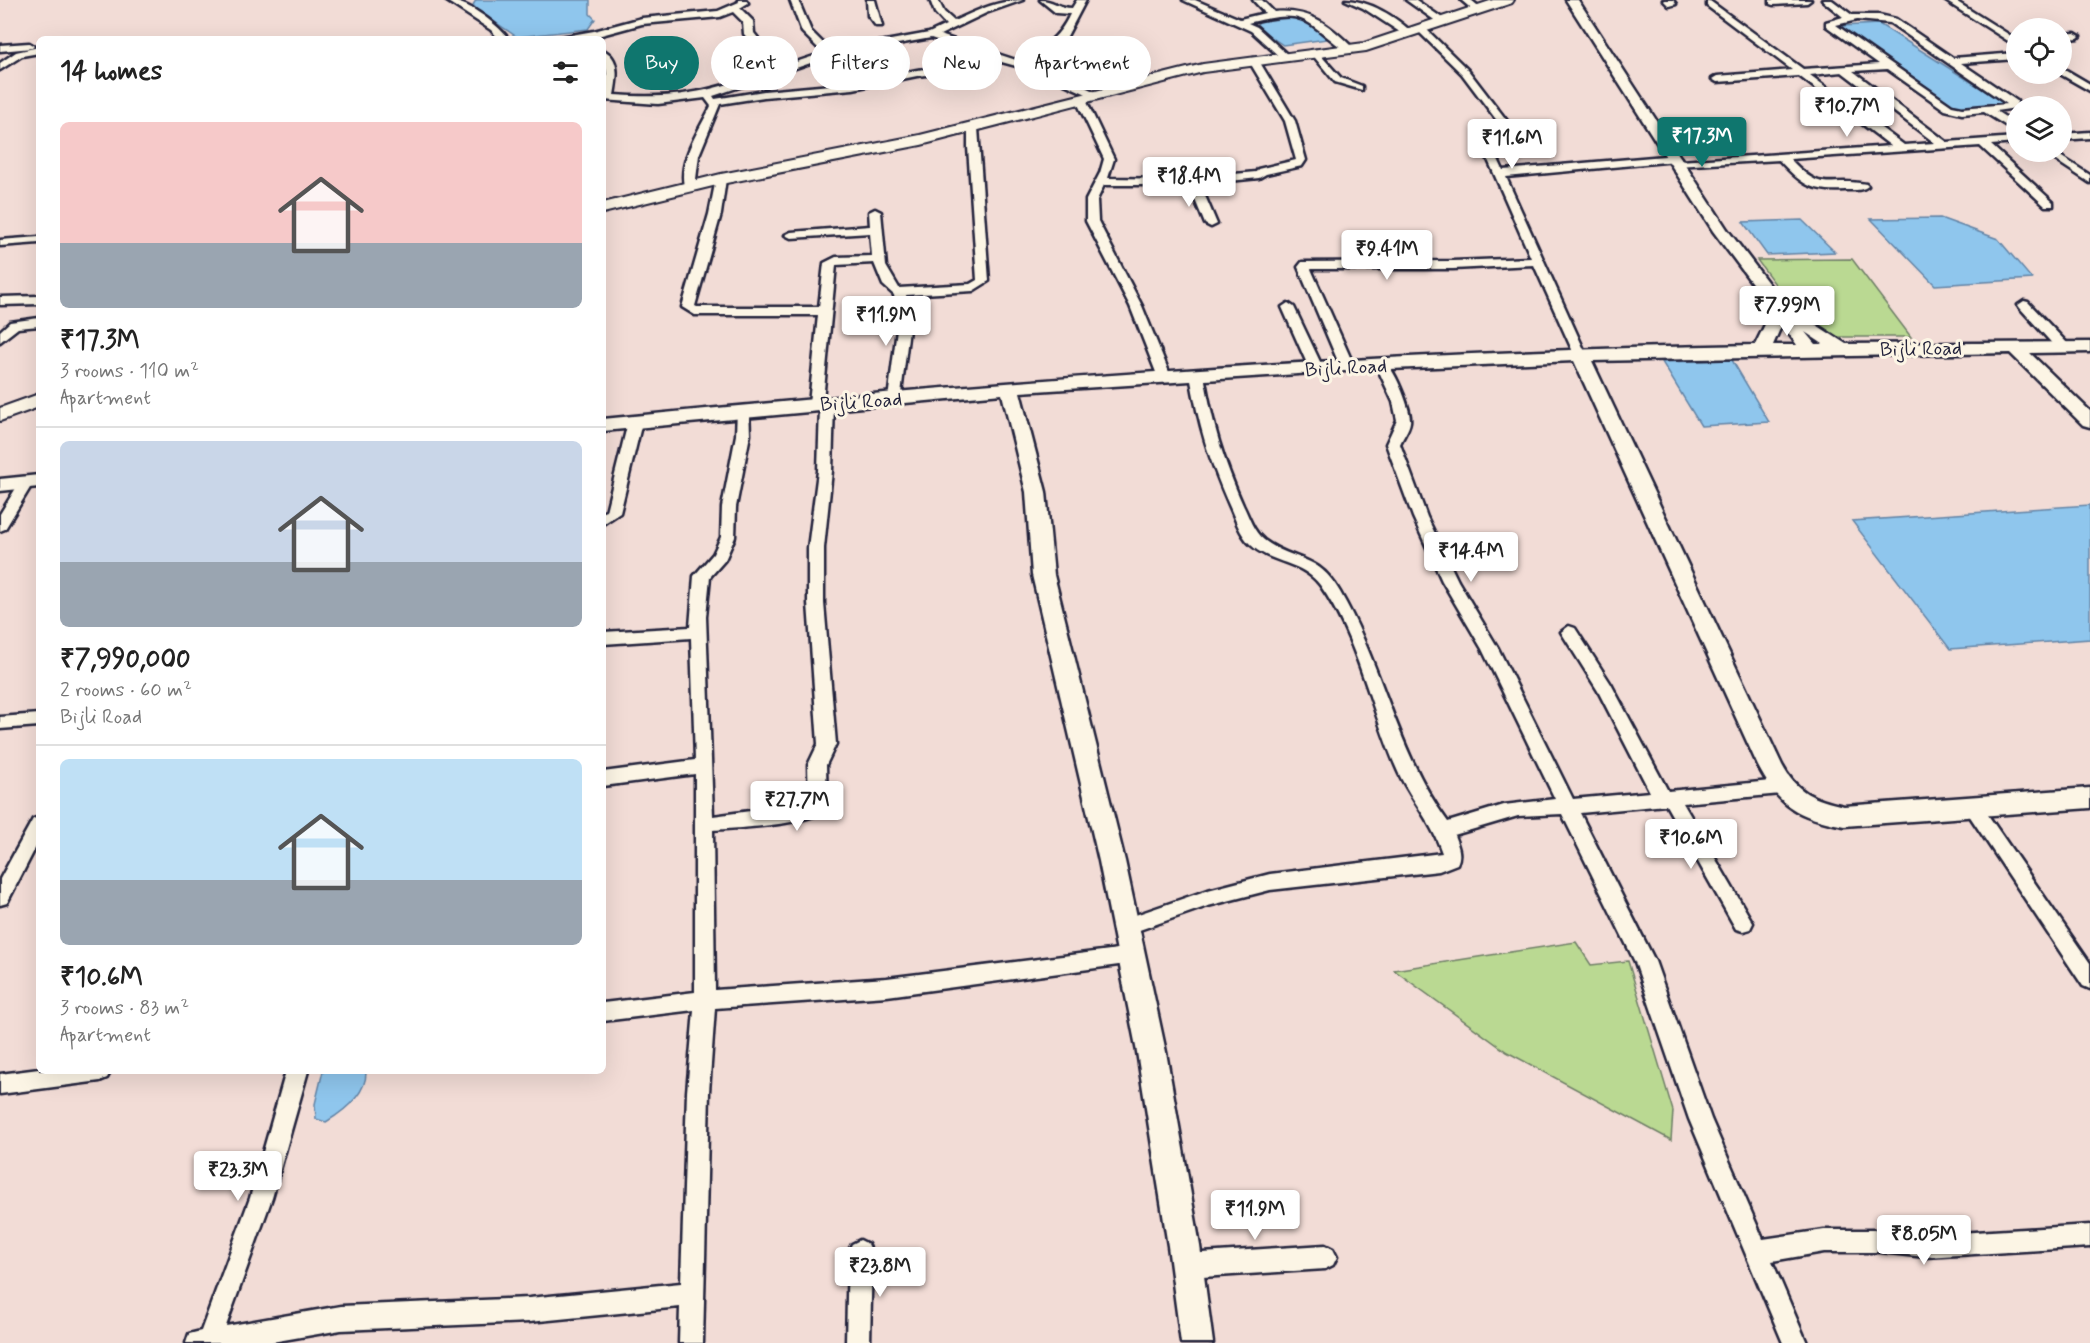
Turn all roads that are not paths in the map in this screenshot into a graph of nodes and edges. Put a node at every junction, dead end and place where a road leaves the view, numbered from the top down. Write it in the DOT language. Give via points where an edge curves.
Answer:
graph roads {
  1 [pos="448,0"];
  2 [pos="742,0"];
  3 [pos="794,0"];
  4 [pos="871,0"];
  5 [pos="934,0"];
  6 [pos="1019,0"];
  7 [pos="1044,0"];
  8 [pos="1082,0"];
  9 [pos="1187,0"];
  10 [pos="1257,0"];
  11 [pos="1349,0"];
  12 [pos="1410,0"];
  13 [pos="1507,0"];
  14 [pos="1572,0"];
  15 [pos="1807,0"];
  16 [pos="1826,0"];
  17 [pos="1948,0"];
  18 [pos="1773,2"];
  19 [pos="1710,4"];
  20 [pos="1471,5"];
  21 [pos="735,9"];
  22 [pos="1075,11"];
  23 [pos="1273,16"];
  24 [pos="1853,20"];
  25 [pos="1239,22"];
  26 [pos="1443,22"];
  27 [pos="879,24"];
  28 [pos="952,25"];
  29 [pos="1415,32"];
  30 [pos="932,35"];
  31 [pos="2006,35"];
  32 [pos="501,36"];
  33 [pos="598,36"];
  34 [pos="751,36"];
  35 [pos="811,36"];
  36 [pos="1062,36"];
  37 [pos="2072,36"];
  38 [pos="2075,36"];
  39 [pos="910,39"];
  40 [pos="36,45"];
  41 [pos="0,48"];
  42 [pos="1349,50"];
  43 [pos="36,51"];
  44 [pos="1317,53"];
  45 [pos="606,56"];
  46 [pos="1285,57"];
  47 [pos="2006,57"];
  48 [pos="1254,61"];
  49 [pos="1951,61"];
  50 [pos="1887,66"];
  51 [pos="0,67"];
  52 [pos="1845,70"];
  53 [pos="922,72"];
  54 [pos="1801,73"];
  55 [pos="2072,77"];
  56 [pos="1717,79"];
  57 [pos="1358,88"];
  58 [pos="2090,88"];
  59 [pos="732,90"];
  60 [pos="764,90"];
  61 [pos="1086,90"];
  62 [pos="764,93"];
  63 [pos="1097,95"];
  64 [pos="606,97"];
  65 [pos="1080,98"];
  66 [pos="711,99"];
  67 [pos="1986,109"];
  68 [pos="2006,122"];
  69 [pos="973,128"];
  70 [pos="2090,135"];
  71 [pos="2072,136"];
  72 [pos="2006,141"];
  73 [pos="1983,142"];
  74 [pos="1946,145"];
  75 [pos="1901,148"];
  76 [pos="1782,156"];
  77 [pos="1678,161"];
  78 [pos="2063,162"];
  79 [pos="1498,174"];
  80 [pos="721,180"];
  81 [pos="2090,180"];
  82 [pos="1099,181"];
  83 [pos="1193,182"];
  84 [pos="1862,186"];
  85 [pos="689,187"];
  86 [pos="2049,204"];
  87 [pos="606,207"];
  88 [pos="875,213"];
  89 [pos="1211,224"];
  90 [pos="876,229"];
  91 [pos="791,235"];
  92 [pos="36,240"];
  93 [pos="0,243"];
  94 [pos="879,259"];
  95 [pos="1536,261"];
  96 [pos="900,293"];
  97 [pos="36,300"];
  98 [pos="0,301"];
  99 [pos="2024,305"];
  100 [pos="1288,307"];
  101 [pos="1781,308"];
  102 [pos="825,311"];
  103 [pos="36,322"];
  104 [pos="0,338"];
  105 [pos="2013,346"];
  106 [pos="2064,346"];
  107 [pos="2090,347"];
  108 [pos="1810,350"];
  109 [pos="1844,350"];
  110 [pos="1761,351"];
  111 [pos="1580,354"];
  112 [pos="1383,365"];
  113 [pos="1347,366"];
  114 [pos="1316,368"];
  115 [pos="1197,375"];
  116 [pos="1164,377"];
  117 [pos="1010,388"];
  118 [pos="895,399"];
  119 [pos="36,401"];
  120 [pos="822,403"];
  121 [pos="744,410"];
  122 [pos="0,415"];
  123 [pos="2090,421"];
  124 [pos="635,422"];
  125 [pos="606,425"];
  126 [pos="33,482"];
  127 [pos="0,485"];
  128 [pos="606,517"];
  129 [pos="0,526"];
  130 [pos="699,632"];
  131 [pos="1569,632"];
  132 [pos="606,638"];
  133 [pos="36,720"];
  134 [pos="0,723"];
  135 [pos="704,766"];
  136 [pos="606,779"];
  137 [pos="1781,787"];
  138 [pos="1667,798"];
  139 [pos="2090,798"];
  140 [pos="1568,807"];
  141 [pos="1973,807"];
  142 [pos="704,824"];
  143 [pos="36,830"];
  144 [pos="1444,831"];
  145 [pos="0,897"];
  146 [pos="1743,923"];
  147 [pos="1128,926"];
  148 [pos="1134,956"];
  149 [pos="2090,980"];
  150 [pos="705,1000"];
  151 [pos="606,1012"];
  152 [pos="73,1074"];
  153 [pos="296,1074"];
  154 [pos="0,1084"];
  155 [pos="2090,1236"];
  156 [pos="860,1252"];
  157 [pos="1755,1252"];
  158 [pos="1325,1257"];
  159 [pos="1187,1266"];
  160 [pos="694,1294"];
  161 [pos="205,1342"];
  162 [pos="691,1343"];
  163 [pos="858,1343"];
  164 [pos="1197,1343"];
  165 [pos="1795,1343"];
  1 -- 32 [label="street"];
  2 -- 21 [label="street" via="744,3"];
  3 -- 35 [label="street"];
  4 -- 27 [label="street" via="873,16"];
  5 -- 28 [label="street"];
  6 -- 28 [label="street"];
  7 -- 22 [label="street" via="1059,11"];
  8 -- 22 [label="street"];
  9 -- 25 [label="street"];
  10 -- 23 [label="street"];
  11 -- 29 [label="street"];
  12 -- 26 [label="street"];
  13 -- 20 [label="main road"];
  14 -- 77 [label="street"];
  15 -- 18 [label="street"];
  16 -- 24 [label="street"];
  17 -- 31 [label="street"];
  19 -- 54 [label="street"];
  20 -- 26 [label="main road"];
  21 -- 33 [label="street" via="708,16 642,21"];
  21 -- 34 [label="street" via="748,21"];
  22 -- 36 [label="street"];
  23 -- 25 [label="street"];
  23 -- 42 [label="street" via="1306,15"];
  24 -- 49 [label="street" via="1890,20"];
  24 -- 50 [label="street" via="1828,26"];
  25 -- 46 [label="street" via="1254,29"];
  26 -- 29 [label="main road"];
  28 -- 30 [label="street"];
  29 -- 42 [label="main road"];
  29 -- 79 [label="street" via="1466,72 1503,122 1499,128 1483,134"];
  30 -- 39 [label="street"];
  37 -- 38 [label="street"];
  40 -- 41 [label="street"];
  42 -- 44 [label="main road"];
  43 -- 51 [label="street" via="20,54"];
  44 -- 46 [label="main road"];
  44 -- 57 [label="street" via="1338,81"];
  45 -- 64 [label="street" via="613,74"];
  46 -- 48 [label="main road"];
  47 -- 49 [label="street"];
  48 -- 63 [label="main road" via="1203,68"];
  48 -- 83 [label="street" via="1290,121 1301,160 1259,175"];
  49 -- 67 [label="street" via="2014,105"];
  50 -- 52 [label="street"];
  50 -- 67 [label="street" via="1948,108"];
  52 -- 54 [label="street"];
  52 -- 74 [label="street"];
  53 -- 62 [label="street" via="853,86"];
  54 -- 56 [label="street"];
  54 -- 75 [label="street"];
  55 -- 58 [label="street"];
  59 -- 66 [label="street"];
  60 -- 62 [label="street"];
  61 -- 63 [label="street"];
  62 -- 66 [label="street"];
  63 -- 65 [label="main road"];
  64 -- 66 [label="street" via="658,101"];
  65 -- 69 [label="main road"];
  65 -- 82 [label="street" via="1109,159"];
  66 -- 85 [label="street" via="716,106 691,158"];
  67 -- 68 [label="street"];
  69 -- 80 [label="main road"];
  69 -- 96 [label="street" via="973,180 983,281 974,287"];
  70 -- 71 [label="street"];
  72 -- 73 [label="street"];
  73 -- 74 [label="street"];
  73 -- 86 [label="street"];
  74 -- 75 [label="street"];
  75 -- 76 [label="street"];
  76 -- 77 [label="street"];
  76 -- 84 [label="street" via="1810,185"];
  77 -- 79 [label="street"];
  77 -- 101 [label="street" via="1721,231"];
  78 -- 81 [label="street"];
  79 -- 95 [label="street"];
  80 -- 85 [label="main road"];
  80 -- 102 [label="street" via="690,310"];
  82 -- 83 [label="street"];
  82 -- 116 [label="street" via="1089,211 1136,306"];
  83 -- 89 [label="street"];
  85 -- 87 [label="main road"];
  88 -- 90 [label="street"];
  90 -- 91 [label="street"];
  90 -- 94 [label="street"];
  92 -- 93 [label="street"];
  94 -- 96 [label="street" via="889,285"];
  94 -- 102 [label="street" via="830,263"];
  95 -- 111 [label="street"];
  95 -- 113 [label="street" via="1306,265 1318,305"];
  96 -- 118 [label="street" via="904,321"];
  97 -- 98 [label="street"];
  99 -- 106 [label="street"];
  100 -- 114 [label="street"];
  101 -- 108 [label="street"];
  101 -- 109 [label="street"];
  101 -- 110 [label="street"];
  102 -- 120 [label="street"];
  103 -- 104 [label="street" via="14,325"];
  105 -- 106 [label="street, Bijli Road"];
  105 -- 109 [label="street, Bijli Road"];
  105 -- 123 [label="street"];
  106 -- 107 [label="street, Bijli Road"];
  108 -- 109 [label="street, Bijli Road"];
  108 -- 110 [label="street, Bijli Road"];
  110 -- 111 [label="street, Bijli Road"];
  111 -- 112 [label="street, Bijli Road"];
  111 -- 137 [label="street"];
  112 -- 113 [label="street, Bijli Road"];
  112 -- 140 [label="street" via="1404,420 1393,444 1420,518 1450,581 1490,648"];
  113 -- 114 [label="street, Bijli Road"];
  114 -- 115 [label="street, Bijli Road"];
  115 -- 116 [label="street, Bijli Road"];
  115 -- 144 [label="street" via="1210,441 1249,531 1265,547 1305,561 1332,591 1359,645 1416,792"];
  116 -- 117 [label="street, Bijli Road"];
  117 -- 118 [label="street, Bijli Road"];
  117 -- 147 [label="street" via="1036,492 1042,572"];
  118 -- 120 [label="street, Bijli Road"];
  119 -- 122 [label="main road"];
  120 -- 121 [label="street, Bijli Road"];
  120 -- 142 [label="street" via="825,471 816,548 816,603 827,744 817,765 818,807 808,812"];
  121 -- 124 [label="street, Bijli Road"];
  121 -- 130 [label="street" via="728,537 720,556 702,576"];
  124 -- 125 [label="street, Bijli Road"];
  124 -- 128 [label="street" via="618,497 613,513"];
  126 -- 127 [label="street"];
  126 -- 129 [label="street"];
  130 -- 132 [label="street"];
  130 -- 135 [label="street"];
  131 -- 138 [label="street"];
  133 -- 134 [label="street"];
  135 -- 136 [label="street"];
  135 -- 142 [label="street"];
  137 -- 138 [label="street"];
  137 -- 141 [label="street" via="1802,806 1844,816"];
  138 -- 140 [label="street"];
  138 -- 146 [label="street"];
  139 -- 141 [label="street"];
  140 -- 144 [label="street" via="1514,808"];
  140 -- 157 [label="street" via="1645,961 1696,1108"];
  141 -- 149 [label="street"];
  142 -- 150 [label="street"];
  143 -- 145 [label="street"];
  144 -- 147 [label="street" via="1451,853 1450,859 1439,863 1262,884"];
  147 -- 148 [label="street"];
  148 -- 150 [label="street" via="887,987"];
  148 -- 159 [label="street"];
  150 -- 151 [label="street"];
  150 -- 160 [label="street" via="698,1092"];
  152 -- 154 [label="street"];
  153 -- 161 [label="street" via="261,1198"];
  155 -- 157 [label="street" via="1925,1246 1824,1240"];
  156 -- 163 [label="street"];
  157 -- 165 [label="street"];
  158 -- 159 [label="street"];
  159 -- 164 [label="street"];
  160 -- 161 [label="street" via="529,1310 341,1318"];
  160 -- 162 [label="street"];
}
